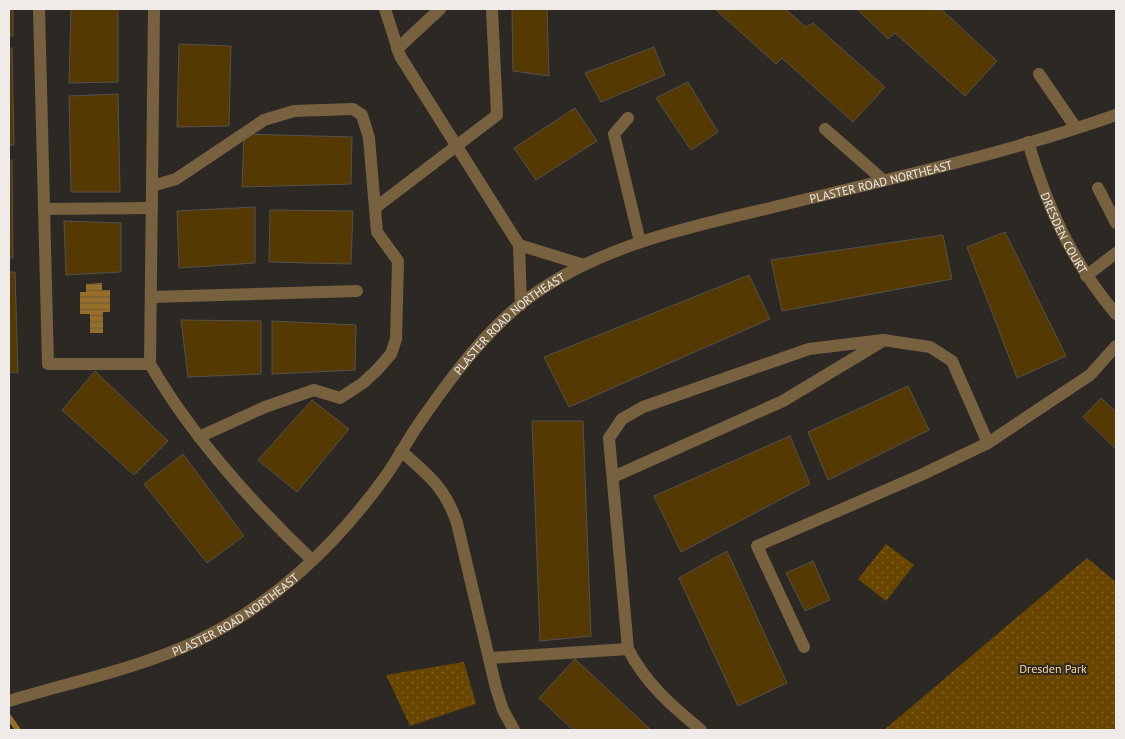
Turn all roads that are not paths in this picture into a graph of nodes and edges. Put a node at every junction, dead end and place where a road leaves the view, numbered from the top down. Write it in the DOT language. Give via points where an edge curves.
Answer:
graph roads {
  1 [pos="39,9"];
  2 [pos="154,9"];
  3 [pos="385,9"];
  4 [pos="440,9"];
  5 [pos="492,9"];
  6 [pos="397,49"];
  7 [pos="1038,74"];
  8 [pos="1116,115"];
  9 [pos="628,118"];
  10 [pos="1076,128"];
  11 [pos="825,129"];
  12 [pos="1028,142"];
  13 [pos="458,146"];
  14 [pos="883,180"];
  15 [pos="152,186"];
  16 [pos="1098,188"];
  17 [pos="152,208"];
  18 [pos="375,208"];
  19 [pos="44,209"];
  20 [pos="1116,223"];
  21 [pos="640,242"];
  22 [pos="519,245"];
  23 [pos="1116,254"];
  24 [pos="584,265"];
  25 [pos="1086,276"];
  26 [pos="357,291"];
  27 [pos="151,297"];
  28 [pos="521,305"];
  29 [pos="1116,314"];
  30 [pos="883,340"];
  31 [pos="1116,346"];
  32 [pos="150,364"];
  33 [pos="199,437"];
  34 [pos="988,443"];
  35 [pos="401,451"];
  36 [pos="613,477"];
  37 [pos="312,560"];
  38 [pos="804,647"];
  39 [pos="628,649"];
  40 [pos="489,658"];
  41 [pos="10,701"];
  42 [pos="514,730"];
  43 [pos="701,730"];
  1 -- 19 [label="street"];
  2 -- 15 [label="street"];
  3 -- 6 [label="street"];
  4 -- 6 [label="street"];
  5 -- 13 [label="street" via="497,115"];
  6 -- 13 [label="street"];
  7 -- 10 [label="street"];
  8 -- 10 [label="street, PLASTER ROAD NORTHEAST"];
  9 -- 21 [label="street" via="614,134"];
  10 -- 12 [label="street, PLASTER ROAD NORTHEAST"];
  11 -- 14 [label="street"];
  12 -- 14 [label="street, PLASTER ROAD NORTHEAST"];
  12 -- 25 [label="street, DRESDEN COURT" via="1063,236"];
  13 -- 18 [label="street"];
  13 -- 22 [label="street"];
  14 -- 21 [label="street, PLASTER ROAD NORTHEAST"];
  15 -- 17 [label="street"];
  15 -- 18 [label="street" via="176,179 264,120 294,111 353,108 362,115 369,138"];
  16 -- 20 [label="street"];
  17 -- 19 [label="street"];
  17 -- 27 [label="street"];
  18 -- 33 [label="street" via="377,232 398,261 396,339 391,354 363,384 340,398 314,390"];
  19 -- 32 [label="street" via="48,364"];
  21 -- 24 [label="street, PLASTER ROAD NORTHEAST"];
  22 -- 24 [label="street"];
  22 -- 28 [label="street"];
  23 -- 25 [label="street"];
  24 -- 28 [label="street, PLASTER ROAD NORTHEAST" via="539,290"];
  25 -- 29 [label="street, DRESDEN COURT"];
  26 -- 27 [label="street"];
  27 -- 32 [label="street"];
  28 -- 35 [label="street, PLASTER ROAD NORTHEAST" via="505,318 447,384"];
  30 -- 34 [label="street" via="930,347 952,361"];
  30 -- 36 [label="street" via="783,401"];
  30 -- 36 [label="street" via="809,348 643,407 622,419 609,438"];
  31 -- 34 [label="street" via="1090,375"];
  32 -- 33 [label="street" via="170,399"];
  33 -- 37 [label="street"];
  34 -- 38 [label="street" via="757,546"];
  35 -- 37 [label="street, PLASTER ROAD NORTHEAST" via="365,504"];
  35 -- 40 [label="street" via="431,477 450,500"];
  36 -- 39 [label="street"];
  37 -- 41 [label="street, PLASTER ROAD NORTHEAST" via="259,605 196,642 134,665"];
  39 -- 40 [label="street"];
  39 -- 43 [label="street" via="639,670 661,697"];
  40 -- 42 [label="street" via="503,710"];
}
